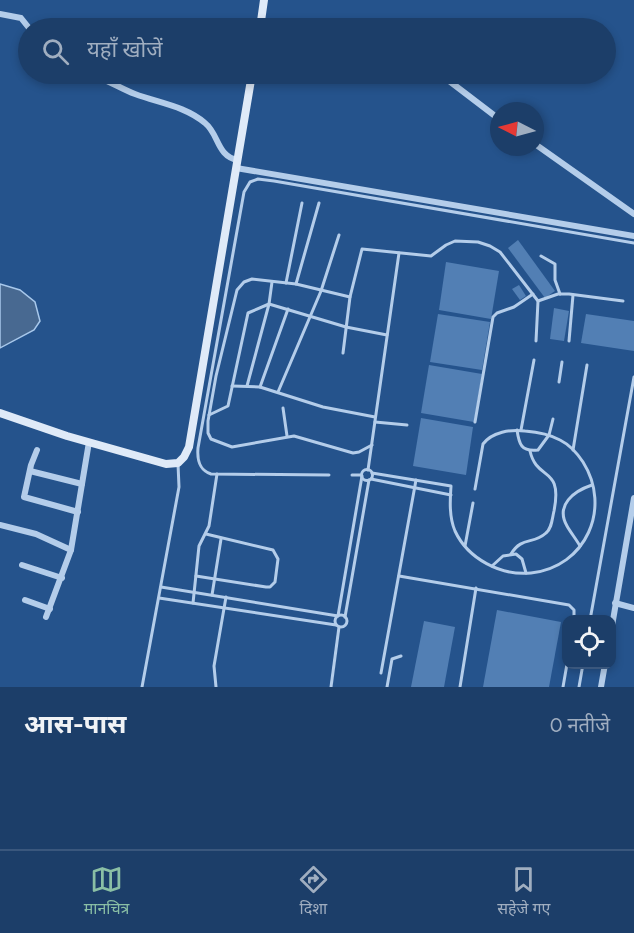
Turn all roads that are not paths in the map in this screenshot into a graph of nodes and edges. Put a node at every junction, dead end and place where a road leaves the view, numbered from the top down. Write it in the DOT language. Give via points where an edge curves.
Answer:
graph roads {
  1 [pos="264,0"];
  2 [pos="0,14"];
  3 [pos="21,18"];
  4 [pos="261,18"];
  5 [pos="115,84"];
  6 [pos="250,84"];
  7 [pos="453,84"];
  8 [pos="490,112"];
  9 [pos="544,150"];
  10 [pos="237,164"];
  11 [pos="302,203"];
  12 [pos="319,203"];
  13 [pos="634,214"];
  14 [pos="339,235"];
  15 [pos="634,236"];
  16 [pos="634,243"];
  17 [pos="399,253"];
  18 [pos="541,256"];
  19 [pos="272,282"];
  20 [pos="286,283"];
  21 [pos="296,284"];
  22 [pos="321,291"];
  23 [pos="533,294"];
  24 [pos="560,294"];
  25 [pos="573,295"];
  26 [pos="350,297"];
  27 [pos="538,301"];
  28 [pos="624,301"];
  29 [pos="269,304"];
  30 [pos="288,309"];
  31 [pos="309,315"];
  32 [pos="346,327"];
  33 [pos="387,335"];
  34 [pos="536,341"];
  35 [pos="569,341"];
  36 [pos="343,353"];
  37 [pos="534,360"];
  38 [pos="562,362"];
  39 [pos="587,365"];
  40 [pos="634,378"];
  41 [pos="559,381"];
  42 [pos="232,386"];
  43 [pos="247,386"];
  44 [pos="260,387"];
  45 [pos="278,392"];
  46 [pos="283,408"];
  47 [pos="0,413"];
  48 [pos="209,414"];
  49 [pos="553,419"];
  50 [pos="375,420"];
  51 [pos="475,422"];
  52 [pos="407,425"];
  53 [pos="519,430"];
  54 [pos="549,435"];
  55 [pos="287,436"];
  56 [pos="89,442"];
  57 [pos="372,445"];
  58 [pos="37,450"];
  59 [pos="573,450"];
  60 [pos="530,451"];
  61 [pos="178,463"];
  62 [pos="30,471"];
  63 [pos="370,471"];
  64 [pos="217,474"];
  65 [pos="329,475"];
  66 [pos="352,476"];
  67 [pos="362,476"];
  68 [pos="370,479"];
  69 [pos="416,480"];
  70 [pos="82,484"];
  71 [pos="592,485"];
  72 [pos="415,487"];
  73 [pos="475,489"];
  74 [pos="451,495"];
  75 [pos="634,498"];
  76 [pos="473,503"];
  77 [pos="554,508"];
  78 [pos="563,510"];
  79 [pos="78,512"];
  80 [pos="0,525"];
  81 [pos="206,534"];
  82 [pos="221,539"];
  83 [pos="465,546"];
  84 [pos="580,546"];
  85 [pos="71,550"];
  86 [pos="511,554"];
  87 [pos="22,566"];
  88 [pos="492,566"];
  89 [pos="526,573"];
  90 [pos="196,576"];
  91 [pos="399,576"];
  92 [pos="62,578"];
  93 [pos="214,578"];
  94 [pos="161,587"];
  95 [pos="476,588"];
  96 [pos="194,592"];
  97 [pos="212,595"];
  98 [pos="226,597"];
  99 [pos="159,598"];
  100 [pos="25,600"];
  101 [pos="194,603"];
  102 [pos="615,603"];
  103 [pos="225,607"];
  104 [pos="634,608"];
  105 [pos="50,609"];
  106 [pos="574,615"];
  107 [pos="591,615"];
  108 [pos="613,615"];
  109 [pos="338,616"];
  110 [pos="46,617"];
  111 [pos="345,617"];
  112 [pos="338,626"];
  113 [pos="401,656"];
  114 [pos="566,669"];
  115 [pos="582,669"];
  116 [pos="604,669"];
  117 [pos="381,673"];
  118 [pos="142,687"];
  119 [pos="216,687"];
  120 [pos="331,687"];
  121 [pos="387,687"];
  122 [pos="460,687"];
  123 [pos="563,687"];
  124 [pos="579,687"];
  125 [pos="602,687"];
  1 -- 4 [label="street"];
  2 -- 3 [label="street"];
  5 -- 10 [label="street" via="196,116 208,124 223,153"];
  6 -- 10 [label="street"];
  7 -- 8 [label="street"];
  9 -- 13 [label="street"];
  10 -- 15 [label="street"];
  10 -- 61 [label="street" via="189,447"];
  11 -- 20 [label="lane"];
  12 -- 21 [label="lane"];
  14 -- 22 [label="lane"];
  16 -- 64 [label="lane" via="274,181 250,182 244,192 197,456 205,472"];
  17 -- 23 [label="lane" via="431,256 455,241 487,244 500,252"];
  17 -- 26 [label="lane" via="362,249"];
  17 -- 33 [label="lane"];
  18 -- 24 [label="lane" via="555,264"];
  19 -- 20 [label="lane"];
  19 -- 29 [label="lane"];
  19 -- 48 [label="lane" via="248,280 237,290"];
  20 -- 21 [label="lane"];
  21 -- 22 [label="lane"];
  22 -- 26 [label="lane"];
  22 -- 31 [label="lane"];
  23 -- 27 [label="lane"];
  23 -- 51 [label="lane" via="493,317"];
  24 -- 25 [label="lane"];
  24 -- 27 [label="lane"];
  25 -- 28 [label="lane"];
  25 -- 35 [label="lane"];
  26 -- 32 [label="lane"];
  27 -- 34 [label="lane"];
  29 -- 30 [label="lane"];
  29 -- 42 [label="lane" via="248,313"];
  29 -- 43 [label="lane"];
  30 -- 31 [label="lane"];
  30 -- 44 [label="lane"];
  31 -- 32 [label="lane"];
  31 -- 45 [label="lane"];
  32 -- 33 [label="lane"];
  32 -- 36 [label="lane"];
  33 -- 50 [label="lane"];
  37 -- 53 [label="lane"];
  38 -- 41 [label="lane"];
  39 -- 59 [label="lane"];
  40 -- 107 [label="lane"];
  42 -- 43 [label="lane"];
  42 -- 48 [label="lane" via="228,406"];
  43 -- 44 [label="lane"];
  44 -- 45 [label="lane"];
  45 -- 50 [label="lane"];
  46 -- 55 [label="lane"];
  47 -- 56 [label="street"];
  48 -- 55 [label="lane" via="209,436 226,447"];
  49 -- 54 [label="lane"];
  50 -- 52 [label="lane"];
  50 -- 57 [label="lane"];
  53 -- 54 [label="lane"];
  53 -- 60 [label="lane" via="520,445"];
  53 -- 73 [label="lane" via="505,431 484,442"];
  54 -- 59 [label="lane"];
  54 -- 60 [label="lane" via="541,448"];
  55 -- 57 [label="lane" via="353,453"];
  56 -- 61 [label="street" via="166,464"];
  56 -- 70 [label="street"];
  57 -- 63 [label="lane"];
  58 -- 62 [label="street"];
  59 -- 71 [label="lane"];
  60 -- 77 [label="lane" via="533,463 555,483"];
  61 -- 94 [label="lane" via="179,488"];
  62 -- 70 [label="street"];
  62 -- 79 [label="street" via="24,497"];
  63 -- 67 [label="lane" via="363,471"];
  63 -- 68 [label="lane"];
  63 -- 69 [label="lane"];
  64 -- 65 [label="lane"];
  64 -- 81 [label="lane"];
  66 -- 67 [label="lane"];
  67 -- 68 [label="lane"];
  67 -- 109 [label="lane"];
  68 -- 72 [label="lane"];
  68 -- 111 [label="lane"];
  69 -- 72 [label="lane"];
  69 -- 74 [label="lane" via="450,484"];
  70 -- 79 [label="street"];
  71 -- 78 [label="lane" via="573,495"];
  71 -- 84 [label="lane" via="594,516"];
  72 -- 74 [label="lane"];
  72 -- 91 [label="lane"];
  74 -- 83 [label="lane" via="453,521"];
  75 -- 102 [label="street"];
  76 -- 83 [label="lane"];
  77 -- 78 [label="lane"];
  77 -- 86 [label="lane" via="549,530 541,537 518,544"];
  78 -- 84 [label="lane" via="566,524"];
  79 -- 85 [label="street"];
  80 -- 85 [label="street" via="36,534"];
  81 -- 82 [label="lane"];
  81 -- 90 [label="lane" via="199,546"];
  82 -- 93 [label="lane"];
  82 -- 93 [label="lane" via="273,550 277,555 275,582 270,587"];
  83 -- 88 [label="lane"];
  84 -- 89 [label="lane" via="557,565"];
  85 -- 92 [label="street"];
  86 -- 88 [label="lane" via="499,558"];
  86 -- 89 [label="lane" via="522,559"];
  87 -- 92 [label="street"];
  88 -- 89 [label="lane"];
  90 -- 93 [label="lane"];
  90 -- 96 [label="lane"];
  91 -- 95 [label="lane"];
  91 -- 117 [label="lane"];
  92 -- 105 [label="street"];
  93 -- 97 [label="lane"];
  94 -- 96 [label="lane"];
  94 -- 99 [label="lane"];
  95 -- 106 [label="lane" via="569,605"];
  95 -- 122 [label="lane"];
  96 -- 97 [label="lane"];
  96 -- 101 [label="lane"];
  97 -- 98 [label="lane"];
  98 -- 103 [label="lane"];
  98 -- 109 [label="lane"];
  99 -- 101 [label="lane"];
  99 -- 118 [label="lane"];
  100 -- 105 [label="street"];
  101 -- 103 [label="lane"];
  102 -- 104 [label="street"];
  102 -- 108 [label="street"];
  103 -- 112 [label="lane"];
  103 -- 119 [label="lane" via="214,666"];
  105 -- 110 [label="street"];
  109 -- 111 [label="lane"];
  109 -- 112 [label="lane"];
  111 -- 112 [label="lane" via="346,624"];
  112 -- 120 [label="lane"];
  113 -- 121 [label="lane" via="392,659"];
  114 -- 123 [label="lane"];
  115 -- 124 [label="lane"];
  116 -- 125 [label="street"];
}
